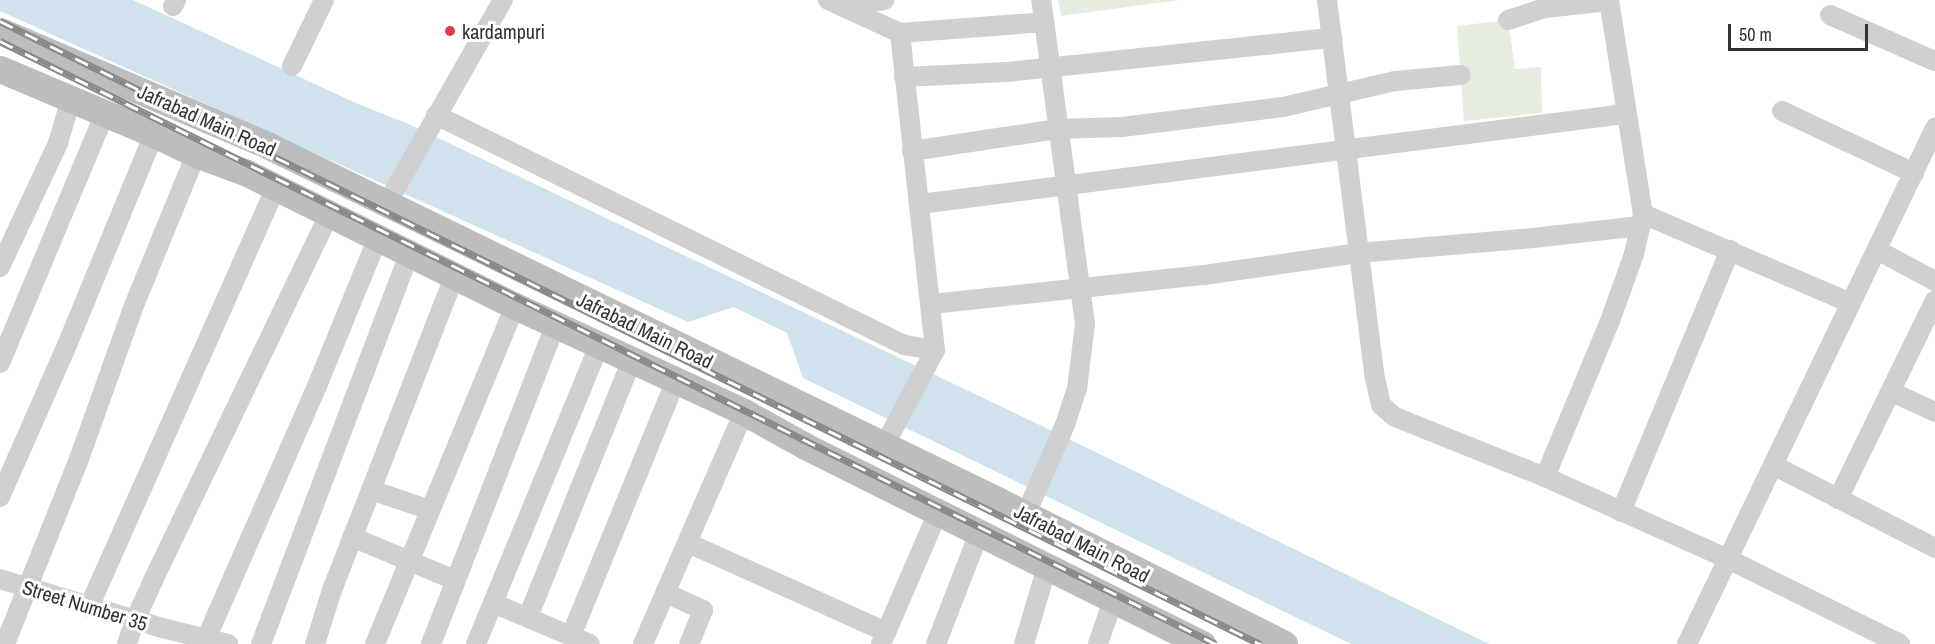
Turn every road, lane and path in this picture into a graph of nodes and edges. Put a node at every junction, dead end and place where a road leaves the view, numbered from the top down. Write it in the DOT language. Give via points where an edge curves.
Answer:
graph roads {
  1 [pos="324,0"];
  2 [pos="503,0"];
  3 [pos="884,0"];
  4 [pos="1041,0"];
  5 [pos="1327,0"];
  6 [pos="1609,0"];
  7 [pos="836,3"];
  8 [pos="1830,15"];
  9 [pos="1508,20"];
  10 [pos="1045,22"];
  11 [pos="0,31"];
  12 [pos="900,33"];
  13 [pos="1332,38"];
  14 [pos="54,53"];
  15 [pos="1935,61"];
  16 [pos="292,66"];
  17 [pos="1050,66"];
  18 [pos="0,69"];
  19 [pos="1461,75"];
  20 [pos="904,77"];
  21 [pos="38,85"];
  22 [pos="1340,92"];
  23 [pos="71,99"];
  24 [pos="1782,111"];
  25 [pos="105,113"];
  26 [pos="1625,114"];
  27 [pos="436,115"];
  28 [pos="1058,129"];
  29 [pos="154,134"];
  30 [pos="1933,139"];
  31 [pos="1346,149"];
  32 [pos="912,151"];
  33 [pos="196,154"];
  34 [pos="1914,173"];
  35 [pos="276,187"];
  36 [pos="1065,187"];
  37 [pos="920,204"];
  38 [pos="386,205"];
  39 [pos="330,213"];
  40 [pos="1641,220"];
  41 [pos="378,237"];
  42 [pos="1730,250"];
  43 [pos="1877,250"];
  44 [pos="410,252"];
  45 [pos="1358,253"];
  46 [pos="0,267"];
  47 [pos="455,274"];
  48 [pos="1935,281"];
  49 [pos="1079,287"];
  50 [pos="1935,300"];
  51 [pos="1851,303"];
  52 [pos="932,304"];
  53 [pos="516,306"];
  54 [pos="556,324"];
  55 [pos="599,345"];
  56 [pos="935,350"];
  57 [pos="632,360"];
  58 [pos="0,363"];
  59 [pos="675,382"];
  60 [pos="1892,392"];
  61 [pos="744,412"];
  62 [pos="1935,412"];
  63 [pos="884,446"];
  64 [pos="1773,465"];
  65 [pos="1545,477"];
  66 [pos="371,490"];
  67 [pos="0,497"];
  68 [pos="1838,499"];
  69 [pos="1028,508"];
  70 [pos="430,510"];
  71 [pos="938,512"];
  72 [pos="1621,512"];
  73 [pos="979,533"];
  74 [pos="352,537"];
  75 [pos="688,543"];
  76 [pos="1935,548"];
  77 [pos="1728,559"];
  78 [pos="410,560"];
  79 [pos="1047,567"];
  80 [pos="0,579"];
  81 [pos="455,580"];
  82 [pos="29,588"];
  83 [pos="666,592"];
  84 [pos="1113,600"];
  85 [pos="493,603"];
  86 [pos="89,607"];
  87 [pos="528,617"];
  88 [pos="135,620"];
  89 [pos="571,636"];
  90 [pos="1165,636"];
  91 [pos="884,638"];
  92 [pos="206,639"];
  93 [pos="644,643"];
  94 [pos="5,644"];
  95 [pos="127,644"];
  96 [pos="228,644"];
  97 [pos="261,644"];
  98 [pos="315,644"];
  99 [pos="375,644"];
  100 [pos="431,644"];
  101 [pos="476,644"];
  102 [pos="590,644"];
  103 [pos="689,644"];
  104 [pos="936,644"];
  105 [pos="1024,644"];
  106 [pos="1098,644"];
  107 [pos="1202,644"];
  108 [pos="1284,644"];
  109 [pos="1687,644"];
  110 [pos="1900,644"];
  1 -- 16 [label="street"];
  2 -- 27 [label="street"];
  3 -- 7 [label="street"];
  4 -- 10 [label="street"];
  5 -- 13 [label="street"];
  6 -- 9 [label="street" via="1545,8"];
  6 -- 26 [label="street"];
  7 -- 12 [label="street"];
  8 -- 15 [label="street"];
  10 -- 12 [label="street"];
  10 -- 17 [label="street"];
  11 -- 14 [label="main road, Jafrabad Main Road"];
  12 -- 20 [label="street"];
  13 -- 17 [label="street"];
  13 -- 22 [label="street"];
  14 -- 21 [label="main road"];
  14 -- 38 [label="main road, Jafrabad Main Road" via="269,146"];
  17 -- 20 [label="street"];
  17 -- 28 [label="street"];
  18 -- 21 [label="main road, Jafrabad Main Road"];
  19 -- 22 [label="street" via="1395,81"];
  20 -- 32 [label="street"];
  21 -- 23 [label="main road, Jafrabad Main Road"];
  22 -- 28 [label="street" via="1283,107 1208,117 1122,127"];
  22 -- 31 [label="street"];
  23 -- 25 [label="main road, Jafrabad Main Road"];
  23 -- 46 [label="street" via="58,143"];
  24 -- 34 [label="street"];
  25 -- 29 [label="main road, Jafrabad Main Road"];
  25 -- 58 [label="street"];
  26 -- 31 [label="street"];
  26 -- 40 [label="street"];
  27 -- 38 [label="street"];
  27 -- 56 [label="street" via="904,345"];
  28 -- 32 [label="street"];
  28 -- 36 [label="street"];
  29 -- 33 [label="main road, Jafrabad Main Road"];
  29 -- 67 [label="street"];
  30 -- 34 [label="street"];
  31 -- 36 [label="street"];
  31 -- 45 [label="street"];
  32 -- 37 [label="street"];
  33 -- 35 [label="main road, Jafrabad Main Road"];
  33 -- 82 [label="street" via="135,303"];
  34 -- 43 [label="street"];
  35 -- 39 [label="main road, Jafrabad Main Road"];
  35 -- 86 [label="street"];
  36 -- 37 [label="street"];
  36 -- 49 [label="street"];
  37 -- 52 [label="street"];
  38 -- 63 [label="main road, Jafrabad Main Road"];
  39 -- 41 [label="main road, Jafrabad Main Road"];
  39 -- 88 [label="street"];
  40 -- 42 [label="street"];
  40 -- 45 [label="street" via="1533,238"];
  40 -- 65 [label="street" via="1635,254 1610,321"];
  41 -- 44 [label="main road, Jafrabad Main Road"];
  41 -- 92 [label="street"];
  42 -- 51 [label="street"];
  42 -- 72 [label="street"];
  43 -- 48 [label="street"];
  43 -- 51 [label="street"];
  44 -- 47 [label="main road, Jafrabad Main Road"];
  44 -- 97 [label="street"];
  45 -- 49 [label="street" via="1204,275"];
  45 -- 65 [label="street" via="1381,405 1395,417"];
  47 -- 53 [label="main road, Jafrabad Main Road"];
  47 -- 66 [label="street"];
  49 -- 52 [label="street"];
  49 -- 69 [label="street" via="1085,324 1077,389"];
  50 -- 60 [label="street"];
  51 -- 64 [label="street"];
  52 -- 56 [label="street"];
  53 -- 54 [label="main road, Jafrabad Main Road"];
  53 -- 70 [label="street"];
  54 -- 55 [label="main road, Jafrabad Main Road"];
  54 -- 81 [label="street"];
  55 -- 57 [label="main road, Jafrabad Main Road"];
  55 -- 85 [label="street"];
  56 -- 63 [label="street"];
  57 -- 59 [label="main road, Jafrabad Main Road"];
  57 -- 87 [label="street"];
  59 -- 61 [label="main road, Jafrabad Main Road"];
  59 -- 89 [label="street"];
  60 -- 62 [label="street"];
  60 -- 68 [label="street"];
  61 -- 71 [label="main road, Jafrabad Main Road"];
  61 -- 75 [label="street"];
  63 -- 69 [label="main road, Jafrabad Main Road"];
  64 -- 68 [label="street"];
  64 -- 77 [label="street"];
  65 -- 72 [label="street"];
  66 -- 70 [label="street"];
  66 -- 74 [label="street"];
  68 -- 76 [label="street"];
  69 -- 108 [label="main road, Jafrabad Main Road"];
  70 -- 78 [label="street"];
  71 -- 73 [label="main road, Jafrabad Main Road"];
  71 -- 91 [label="street"];
  72 -- 77 [label="street"];
  73 -- 79 [label="main road, Jafrabad Main Road"];
  73 -- 104 [label="street"];
  74 -- 78 [label="street"];
  74 -- 98 [label="street"];
  75 -- 83 [label="street"];
  75 -- 91 [label="street"];
  77 -- 109 [label="street"];
  77 -- 110 [label="street"];
  78 -- 81 [label="street"];
  78 -- 99 [label="street"];
  79 -- 84 [label="main road, Jafrabad Main Road"];
  79 -- 105 [label="street"];
  80 -- 82 [label="street, Street Number 35"];
  81 -- 100 [label="street"];
  82 -- 86 [label="street, Street Number 35"];
  82 -- 94 [label="street"];
  83 -- 93 [label="street"];
  83 -- 103 [label="street" via="703,610"];
  84 -- 90 [label="main road, Jafrabad Main Road"];
  84 -- 106 [label="street"];
  85 -- 87 [label="street"];
  85 -- 101 [label="street"];
  86 -- 88 [label="street, Street Number 35"];
  87 -- 89 [label="street"];
  88 -- 92 [label="street, Street Number 35"];
  88 -- 95 [label="street"];
  89 -- 102 [label="street"];
  90 -- 107 [label="main road, Jafrabad Main Road"];
  92 -- 96 [label="street, Street Number 35"];
}
